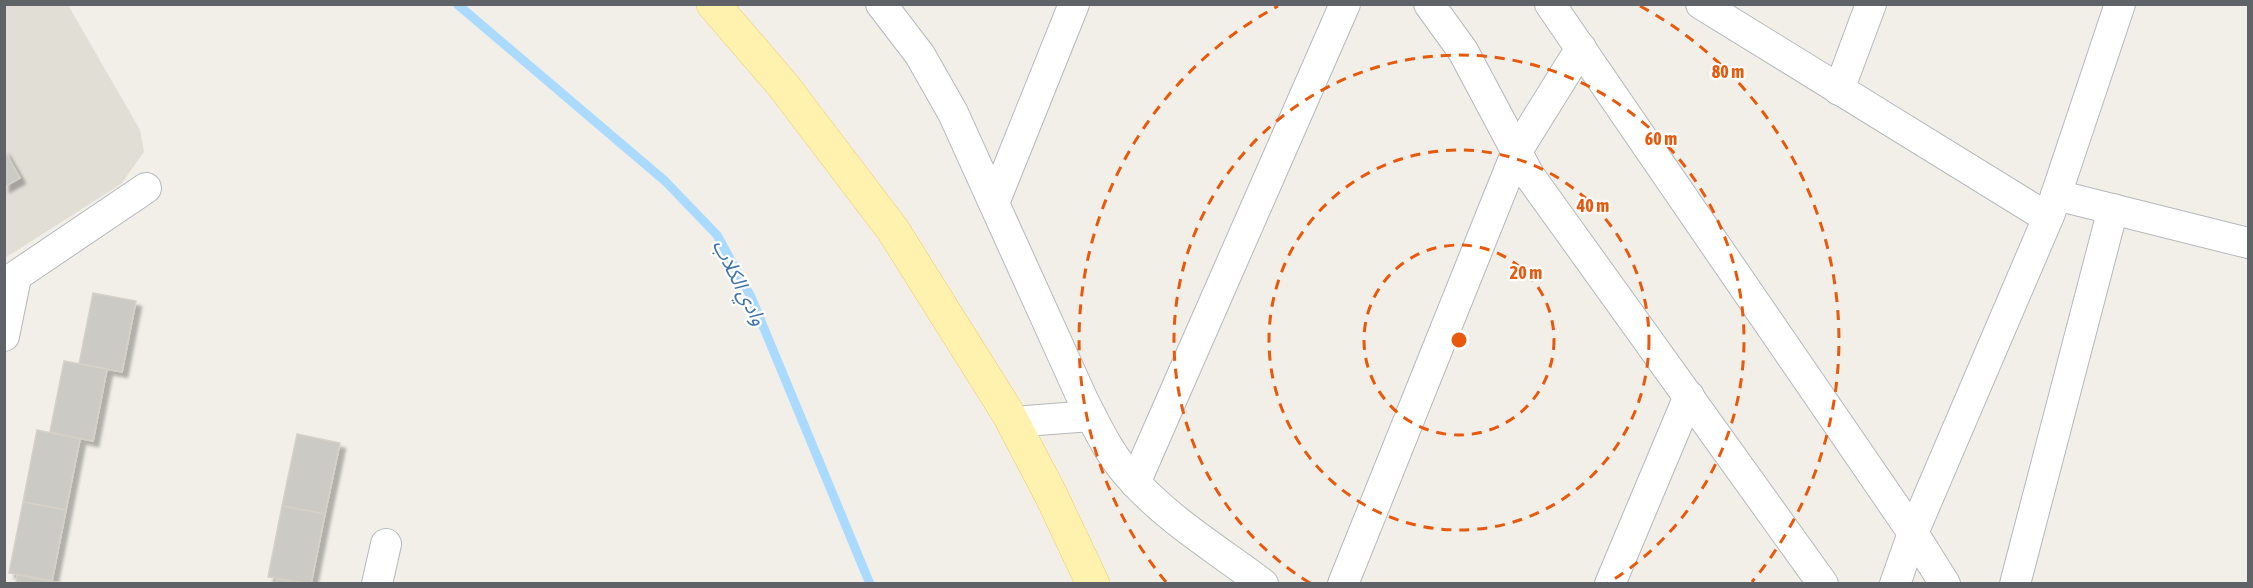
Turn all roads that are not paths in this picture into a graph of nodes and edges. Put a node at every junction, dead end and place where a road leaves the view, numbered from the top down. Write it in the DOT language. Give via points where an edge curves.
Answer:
graph roads {
  1 [pos="713,4"];
  2 [pos="882,4"];
  3 [pos="1074,4"];
  4 [pos="1345,4"];
  5 [pos="1429,4"];
  6 [pos="1701,4"];
  7 [pos="1870,4"];
  8 [pos="2120,4"];
  9 [pos="1554,6"];
  10 [pos="1581,48"];
  11 [pos="1839,90"];
  12 [pos="1517,152"];
  13 [pos="146,188"];
  14 [pos="994,203"];
  15 [pos="2052,207"];
  16 [pos="2113,209"];
  17 [pos="2248,243"];
  18 [pos="10,280"];
  19 [pos="4,336"];
  20 [pos="1689,396"];
  21 [pos="1091,416"];
  22 [pos="1012,422"];
  23 [pos="1136,483"];
  24 [pos="1913,533"];
  25 [pos="386,544"];
  26 [pos="378,584"];
  27 [pos="1093,584"];
  28 [pos="1263,584"];
  29 [pos="1343,584"];
  30 [pos="1610,584"];
  31 [pos="1823,584"];
  32 [pos="1895,584"];
  33 [pos="1945,584"];
  34 [pos="2015,584"];
  1 -- 22 [label="main road" via="782,84 893,230"];
  2 -- 14 [label="street" via="920,55 953,113"];
  3 -- 14 [label="street"];
  4 -- 23 [label="street"];
  5 -- 12 [label="street" via="1463,51"];
  6 -- 11 [label="street"];
  7 -- 11 [label="street"];
  8 -- 15 [label="street"];
  9 -- 10 [label="street"];
  10 -- 12 [label="street"];
  10 -- 24 [label="street"];
  11 -- 15 [label="street"];
  12 -- 20 [label="street" via="1529,175"];
  12 -- 29 [label="street"];
  13 -- 18 [label="street"];
  14 -- 21 [label="street"];
  15 -- 16 [label="street"];
  15 -- 24 [label="street"];
  16 -- 17 [label="street"];
  16 -- 34 [label="street"];
  18 -- 19 [label="street"];
  20 -- 30 [label="street"];
  20 -- 31 [label="street"];
  21 -- 22 [label="street"];
  21 -- 23 [label="street" via="1104,442"];
  22 -- 27 [label="main road"];
  23 -- 28 [label="street" via="1157,506"];
  24 -- 32 [label="street"];
  24 -- 33 [label="street"];
  25 -- 26 [label="street"];
}
